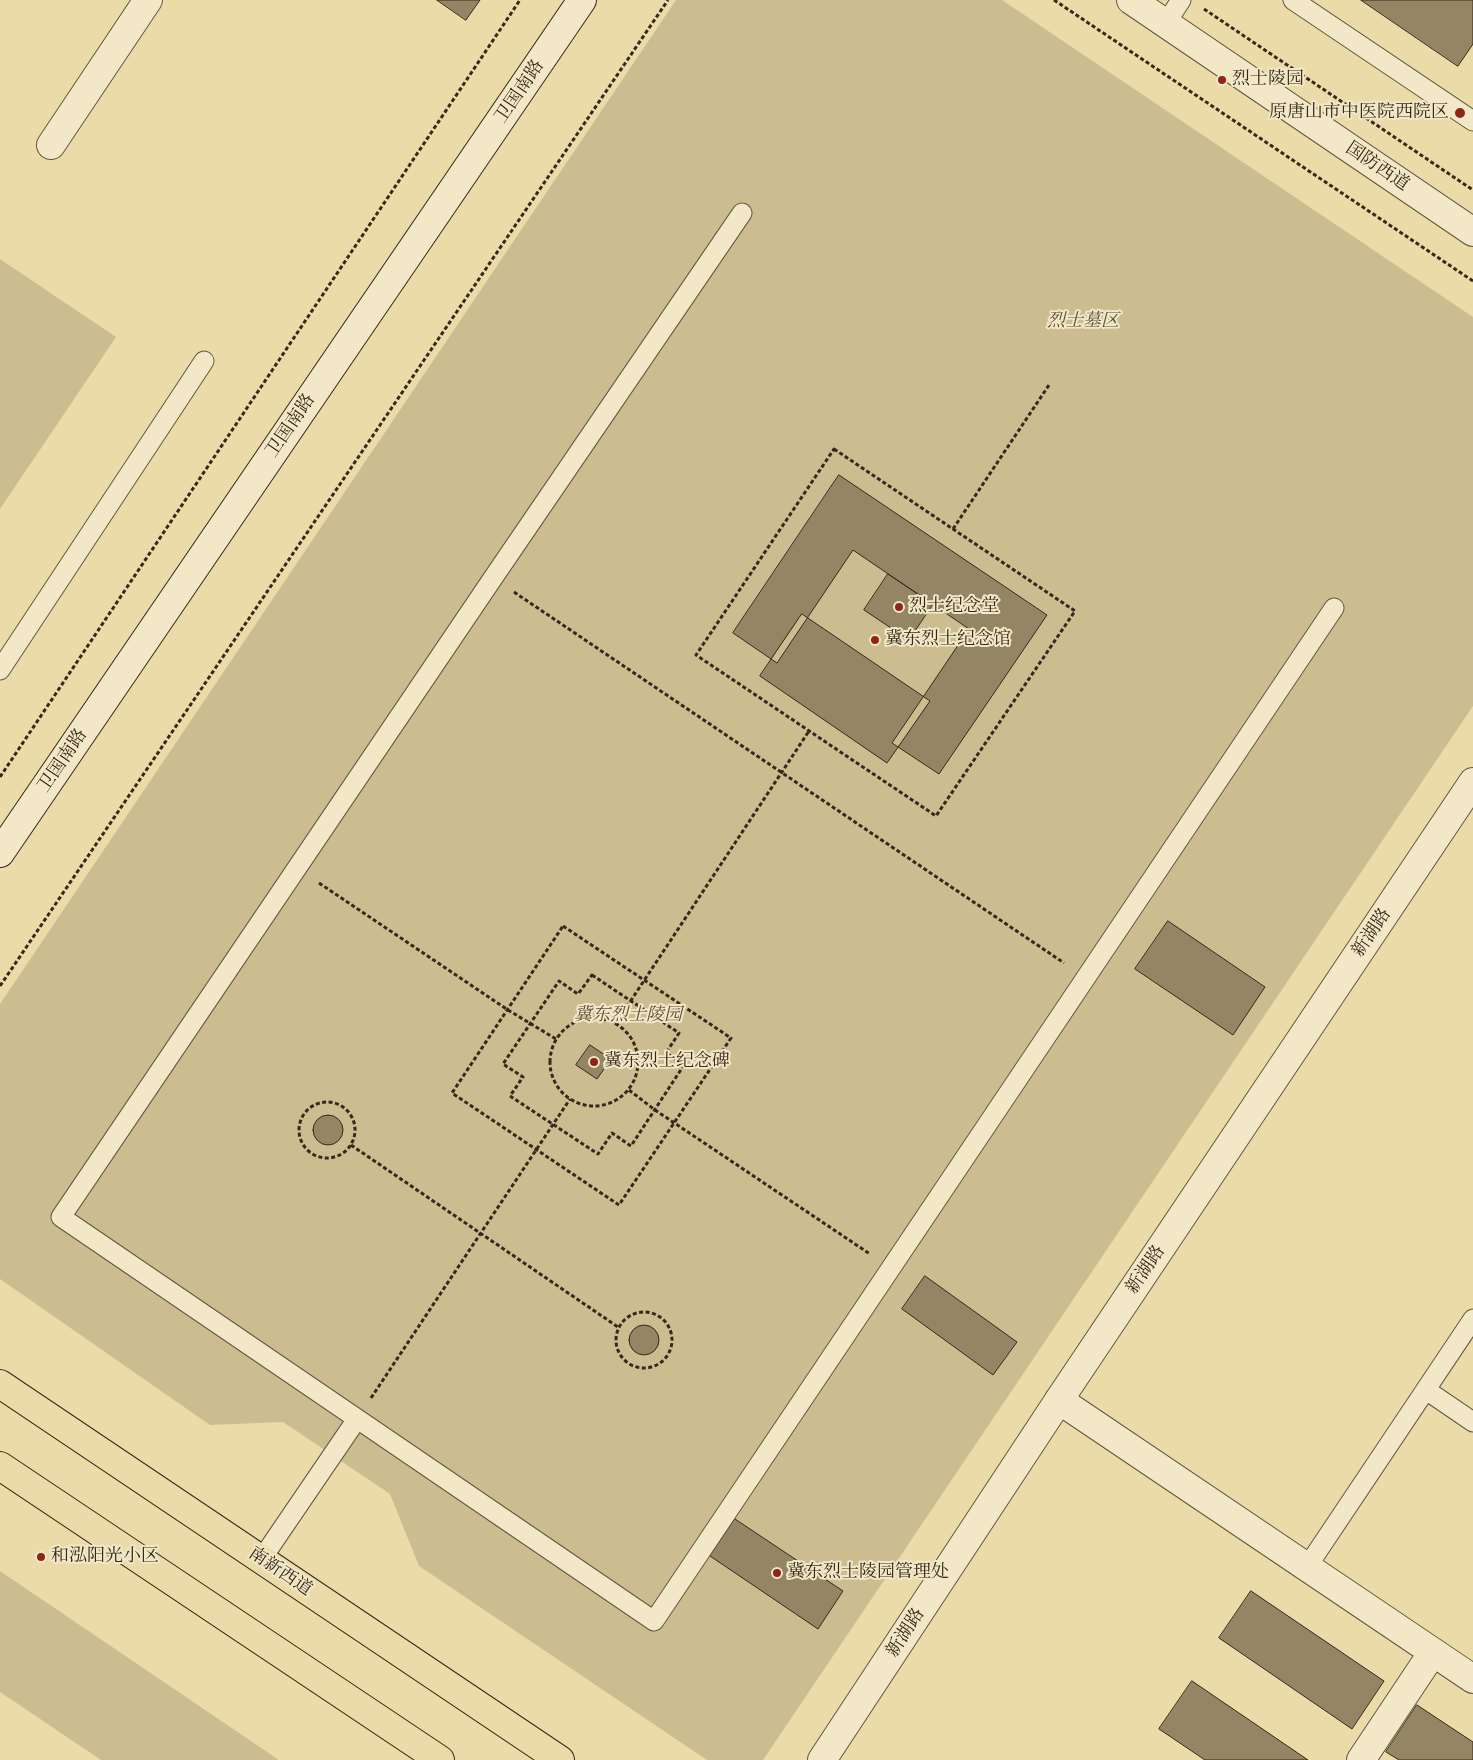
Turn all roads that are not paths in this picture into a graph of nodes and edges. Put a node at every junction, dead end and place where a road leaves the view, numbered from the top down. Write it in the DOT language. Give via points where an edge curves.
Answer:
graph roads {
  1 [pos="148,0"];
  2 [pos="582,0"];
  3 [pos="1131,0"];
  4 [pos="1181,0"];
  5 [pos="1293,0"];
  6 [pos="1166,23"];
  7 [pos="1473,121"];
  8 [pos="51,145"];
  9 [pos="742,213"];
  10 [pos="1473,232"];
  11 [pos="204,361"];
  12 [pos="1334,608"];
  13 [pos="0,670"];
  14 [pos="1468,799"];
  15 [pos="0,852"];
  16 [pos="1473,1319"];
  17 [pos="0,1384"];
  18 [pos="1426,1390"];
  19 [pos="1060,1400"];
  20 [pos="357,1418"];
  21 [pos="1473,1422"];
  22 [pos="0,1466"];
  23 [pos="261,1560"];
  24 [pos="1307,1567"];
  25 [pos="1433,1652"];
  26 [pos="1473,1679"];
  27 [pos="440,1760"];
  28 [pos="560,1760"];
  29 [pos="822,1760"];
  30 [pos="1361,1760"];
  1 -- 8 [label="street"];
  2 -- 15 [label="street, 卫国南路"];
  3 -- 6 [label="street, 国防西道"];
  4 -- 6 [label="lane"];
  5 -- 7 [label="lane"];
  6 -- 10 [label="street, 国防西道"];
  9 -- 20 [label="lane" via="61,1217"];
  11 -- 13 [label="lane"];
  12 -- 20 [label="lane" via="654,1621"];
  14 -- 19 [label="street, 新湖路"];
  16 -- 18 [label="lane"];
  17 -- 23 [label="main road, 南新西道"];
  18 -- 21 [label="lane"];
  18 -- 24 [label="lane"];
  19 -- 24 [label="street"];
  19 -- 29 [label="street, 新湖路"];
  20 -- 23 [label="lane"];
  22 -- 27 [label="main road"];
  23 -- 28 [label="main road, 南新西道"];
  24 -- 25 [label="street"];
  25 -- 26 [label="street"];
  25 -- 30 [label="street"];
}
